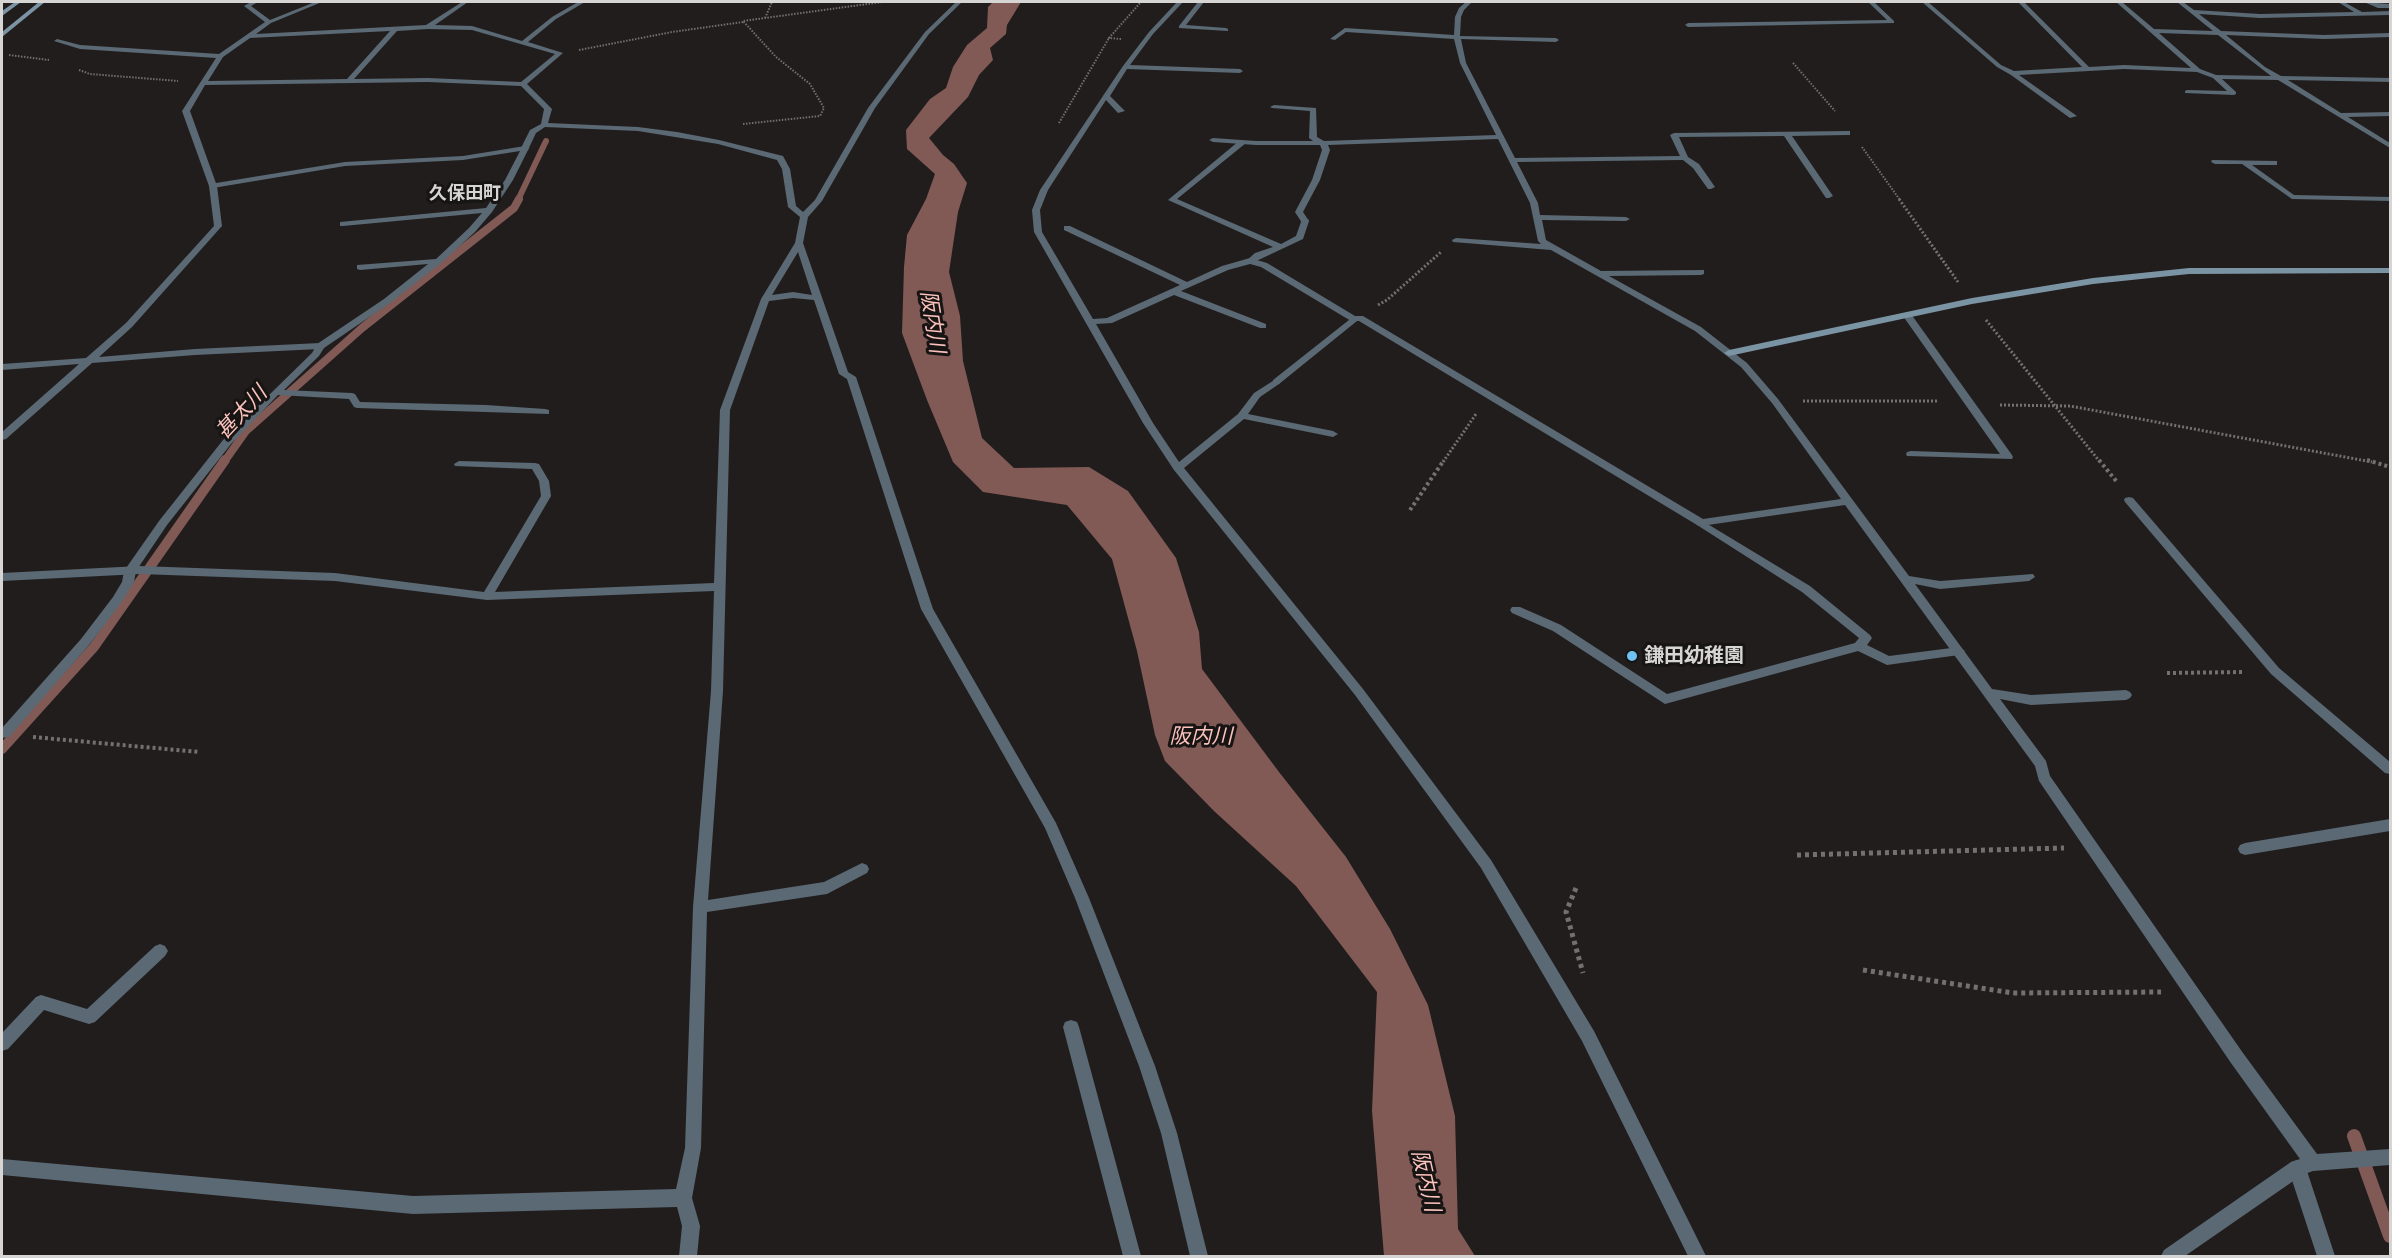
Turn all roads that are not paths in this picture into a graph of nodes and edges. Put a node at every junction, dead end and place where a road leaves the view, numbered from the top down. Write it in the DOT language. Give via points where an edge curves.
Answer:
graph roads {
  1 [pos="18,2"];
  2 [pos="42,2"];
  3 [pos="255,2"];
  4 [pos="319,2"];
  5 [pos="465,2"];
  6 [pos="582,2"];
  7 [pos="959,2"];
  8 [pos="1182,2"];
  9 [pos="1200,2"];
  10 [pos="1469,2"];
  11 [pos="1871,2"];
  12 [pos="1925,2"];
  13 [pos="2021,2"];
  14 [pos="2119,2"];
  15 [pos="2180,2"];
  16 [pos="2341,2"];
  17 [pos="2367,2"];
  18 [pos="2391,6"];
  19 [pos="2193,12"];
  20 [pos="2361,13"];
  21 [pos="2391,13"];
  22 [pos="2,14"];
  23 [pos="269,22"];
  24 [pos="1688,25"];
  25 [pos="428,27"];
  26 [pos="395,29"];
  27 [pos="1226,30"];
  28 [pos="2154,31"];
  29 [pos="2221,34"];
  30 [pos="2391,34"];
  31 [pos="2,35"];
  32 [pos="247,36"];
  33 [pos="1457,37"];
  34 [pos="1333,39"];
  35 [pos="1556,40"];
  36 [pos="57,41"];
  37 [pos="523,43"];
  38 [pos="220,56"];
  39 [pos="1125,67"];
  40 [pos="2086,68"];
  41 [pos="2198,70"];
  42 [pos="1239,71"];
  43 [pos="2013,73"];
  44 [pos="2274,76"];
  45 [pos="2215,77"];
  46 [pos="2391,80"];
  47 [pos="349,81"];
  48 [pos="203,83"];
  49 [pos="523,84"];
  50 [pos="2187,92"];
  51 [pos="1105,95"];
  52 [pos="1274,107"];
  53 [pos="1121,111"];
  54 [pos="2391,114"];
  55 [pos="2338,115"];
  56 [pos="2073,116"];
  57 [pos="544,125"];
  58 [pos="1786,133"];
  59 [pos="1847,133"];
  60 [pos="1502,137"];
  61 [pos="1213,140"];
  62 [pos="1242,143"];
  63 [pos="1323,143"];
  64 [pos="2391,146"];
  65 [pos="525,148"];
  66 [pos="1685,158"];
  67 [pos="1512,160"];
  68 [pos="2215,162"];
  69 [pos="2244,162"];
  70 [pos="2274,163"];
  71 [pos="213,186"];
  72 [pos="1711,188"];
  73 [pos="1828,196"];
  74 [pos="2391,199"];
  75 [pos="489,210"];
  76 [pos="804,216"];
  77 [pos="1537,217"];
  78 [pos="1626,219"];
  79 [pos="343,224"];
  80 [pos="1067,228"];
  81 [pos="1456,240"];
  82 [pos="799,243"];
  83 [pos="1281,247"];
  84 [pos="1551,247"];
  85 [pos="438,261"];
  86 [pos="1251,261"];
  87 [pos="360,267"];
  88 [pos="2391,270"];
  89 [pos="1701,272"];
  90 [pos="1601,273"];
  91 [pos="1186,285"];
  92 [pos="1173,291"];
  93 [pos="818,298"];
  94 [pos="765,299"];
  95 [pos="1908,316"];
  96 [pos="1354,319"];
  97 [pos="1089,322"];
  98 [pos="1263,326"];
  99 [pos="320,346"];
  100 [pos="1728,353"];
  101 [pos="88,360"];
  102 [pos="2,367"];
  103 [pos="278,392"];
  104 [pos="545,412"];
  105 [pos="1242,416"];
  106 [pos="1333,434"];
  107 [pos="2,437"];
  108 [pos="1911,454"];
  109 [pos="459,464"];
  110 [pos="1178,468"];
  111 [pos="2129,500"];
  112 [pos="1849,501"];
  113 [pos="1701,523"];
  114 [pos="135,571"];
  115 [pos="2,577"];
  116 [pos="2029,577"];
  117 [pos="1905,579"];
  118 [pos="718,587"];
  119 [pos="487,596"];
  120 [pos="1516,610"];
  121 [pos="1859,646"];
  122 [pos="1959,651"];
  123 [pos="1989,693"];
  124 [pos="2126,694"];
  125 [pos="5,735"];
  126 [pos="2391,769"];
  127 [pos="2391,825"];
  128 [pos="2245,849"];
  129 [pos="862,869"];
  130 [pos="700,907"];
  131 [pos="160,951"];
  132 [pos="1071,1027"];
  133 [pos="2,1044"];
  134 [pos="2386,1158"];
  135 [pos="2305,1165"];
  136 [pos="2,1167"];
  137 [pos="682,1198"];
  138 [pos="688,1257"];
  139 [pos="1132,1257"];
  140 [pos="1199,1257"];
  141 [pos="1697,1257"];
  142 [pos="2170,1257"];
  143 [pos="2326,1257"];
  1 -- 22 [label="street"];
  2 -- 31 [label="street"];
  3 -- 23 [label="street" via="247,6"];
  4 -- 23 [label="street"];
  5 -- 25 [label="street"];
  6 -- 37 [label="street"];
  7 -- 76 [label="street" via="927,33 879,99 818,201"];
  8 -- 9 [label="street"];
  8 -- 39 [label="street" via="1150,33"];
  9 -- 27 [label="street" via="1181,27"];
  10 -- 33 [label="street" via="1458,17"];
  11 -- 24 [label="street" via="1893,22"];
  12 -- 43 [label="street" via="1999,66"];
  13 -- 40 [label="street"];
  14 -- 28 [label="street"];
  15 -- 19 [label="street"];
  16 -- 20 [label="street"];
  17 -- 18 [label="street"];
  19 -- 20 [label="street" via="2260,16"];
  19 -- 29 [label="street"];
  20 -- 21 [label="street"];
  23 -- 32 [label="street"];
  25 -- 26 [label="street"];
  25 -- 37 [label="street" via="472,28"];
  26 -- 32 [label="street"];
  26 -- 47 [label="street"];
  28 -- 29 [label="street"];
  28 -- 41 [label="street"];
  29 -- 30 [label="street" via="2324,38"];
  29 -- 44 [label="street"];
  32 -- 38 [label="street"];
  33 -- 34 [label="street" via="1345,30"];
  33 -- 35 [label="street"];
  33 -- 60 [label="street" via="1463,63"];
  36 -- 38 [label="street" via="80,47"];
  37 -- 49 [label="street" via="561,53"];
  38 -- 48 [label="street"];
  39 -- 42 [label="street"];
  39 -- 51 [label="street"];
  40 -- 41 [label="street"];
  40 -- 43 [label="street"];
  41 -- 45 [label="street"];
  43 -- 56 [label="street"];
  44 -- 45 [label="street"];
  44 -- 46 [label="street"];
  44 -- 55 [label="street"];
  45 -- 50 [label="street" via="2234,93"];
  47 -- 48 [label="street"];
  47 -- 49 [label="street"];
  48 -- 71 [label="street" via="186,111"];
  49 -- 57 [label="street" via="548,109"];
  51 -- 53 [label="street"];
  51 -- 97 [label="street" via="1044,190 1036,210 1038,232"];
  52 -- 63 [label="street" via="1314,109 1313,138"];
  54 -- 55 [label="street"];
  55 -- 64 [label="street"];
  57 -- 65 [label="street" via="533,132"];
  57 -- 76 [label="street" via="677,134 780,158 786,169 792,207"];
  58 -- 59 [label="street"];
  58 -- 66 [label="street" via="1674,135"];
  58 -- 73 [label="street"];
  60 -- 63 [label="street"];
  60 -- 67 [label="street"];
  61 -- 62 [label="street"];
  62 -- 63 [label="street"];
  62 -- 83 [label="street" via="1172,200"];
  63 -- 83 [label="street" via="1326,150 1316,180 1299,212 1305,221 1300,237"];
  65 -- 71 [label="street" via="463,158 345,164"];
  65 -- 75 [label="street"];
  66 -- 67 [label="street"];
  66 -- 72 [label="street" via="1696,166"];
  67 -- 77 [label="street"];
  68 -- 69 [label="street"];
  69 -- 70 [label="street"];
  69 -- 74 [label="street" via="2292,197"];
  71 -- 101 [label="street" via="218,226 129,325"];
  75 -- 79 [label="street"];
  75 -- 85 [label="street"];
  76 -- 82 [label="street"];
  77 -- 78 [label="street"];
  77 -- 84 [label="street" via="1542,241"];
  80 -- 91 [label="street"];
  81 -- 84 [label="street"];
  82 -- 93 [label="street"];
  82 -- 94 [label="street"];
  83 -- 86 [label="street"];
  84 -- 90 [label="street"];
  85 -- 87 [label="street"];
  85 -- 99 [label="street"];
  86 -- 91 [label="street"];
  86 -- 96 [label="street"];
  88 -- 95 [label="street" via="2189,271 2093,281"];
  89 -- 90 [label="street"];
  90 -- 100 [label="street" via="1698,329"];
  91 -- 92 [label="street"];
  92 -- 97 [label="street" via="1109,321"];
  92 -- 98 [label="street"];
  93 -- 94 [label="street" via="792,295"];
  93 -- 140 [label="street" via="844,374 851,377 927,609 1051,827 1082,898 1151,1077"];
  94 -- 118 [label="street" via="725,410"];
  95 -- 100 [label="street"];
  95 -- 108 [label="street" via="2008,457"];
  96 -- 105 [label="street" via="1257,395"];
  96 -- 113 [label="street" via="1360,318"];
  97 -- 110 [label="street"];
  99 -- 101 [label="street"];
  99 -- 103 [label="street"];
  100 -- 112 [label="street" via="1744,365 1775,401"];
  101 -- 102 [label="street"];
  101 -- 107 [label="street"];
  103 -- 104 [label="street" via="352,396 357,405"];
  103 -- 114 [label="street" via="227,442 163,523"];
  105 -- 106 [label="street"];
  105 -- 110 [label="street"];
  109 -- 119 [label="street" via="535,466 544,481 546,496"];
  110 -- 141 [label="street" via="1359,692 1486,864 1588,1036"];
  111 -- 126 [label="street" via="2275,672"];
  112 -- 113 [label="street"];
  112 -- 117 [label="street"];
  113 -- 121 [label="street" via="1806,589 1866,638"];
  114 -- 115 [label="street"];
  114 -- 119 [label="street" via="335,577"];
  114 -- 125 [label="street" via="85,642"];
  116 -- 117 [label="street" via="1940,585"];
  117 -- 122 [label="street"];
  118 -- 119 [label="street"];
  118 -- 130 [label="street" via="717,691"];
  120 -- 121 [label="street" via="1557,628 1665,699"];
  121 -- 122 [label="street" via="1887,661"];
  122 -- 123 [label="street"];
  123 -- 124 [label="street" via="2031,700"];
  123 -- 135 [label="street" via="2193,992"];
  127 -- 128 [label="street"];
  129 -- 130 [label="street" via="827,888"];
  130 -- 137 [label="street" via="693,1148"];
  131 -- 133 [label="street" via="89,1017 41,1002"];
  132 -- 139 [label="street"];
  134 -- 135 [label="street"];
  135 -- 142 [label="street"];
  135 -- 143 [label="street"];
  136 -- 137 [label="street" via="413,1205"];
  137 -- 138 [label="street" via="691,1226"];
}
